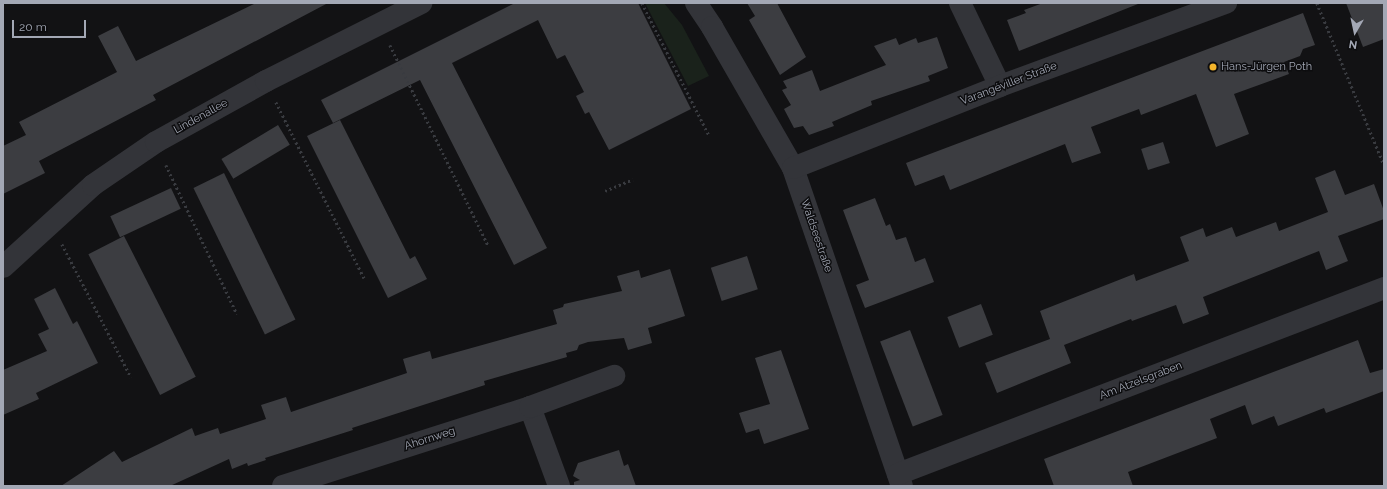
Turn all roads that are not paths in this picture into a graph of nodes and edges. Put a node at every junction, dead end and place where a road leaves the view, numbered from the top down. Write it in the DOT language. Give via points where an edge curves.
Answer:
graph roads {
  1 [pos="422,3"];
  2 [pos="696,3"];
  3 [pos="960,3"];
  4 [pos="1226,3"];
  5 [pos="1000,86"];
  6 [pos="793,168"];
  7 [pos="3,267"];
  8 [pos="1384,288"];
  9 [pos="614,376"];
  10 [pos="530,406"];
  11 [pos="332,478"];
  12 [pos="900,480"];
  13 [pos="283,486"];
  14 [pos="559,486"];
  1 -- 7 [label="street, Lindenallee" via="266,81 156,142 93,185"];
  2 -- 6 [label="street, Waldseestraße"];
  3 -- 5 [label="street"];
  4 -- 5 [label="street, Varangéviller Straße"];
  5 -- 6 [label="street, Varangéviller Straße"];
  6 -- 12 [label="street, Waldseestraße"];
  8 -- 12 [label="street, Am Atzelsgraben"];
  9 -- 10 [label="street, Ahornweg"];
  10 -- 11 [label="street, Ahornweg"];
  10 -- 14 [label="street"];
  11 -- 13 [label="street, Ahornweg"];
}
